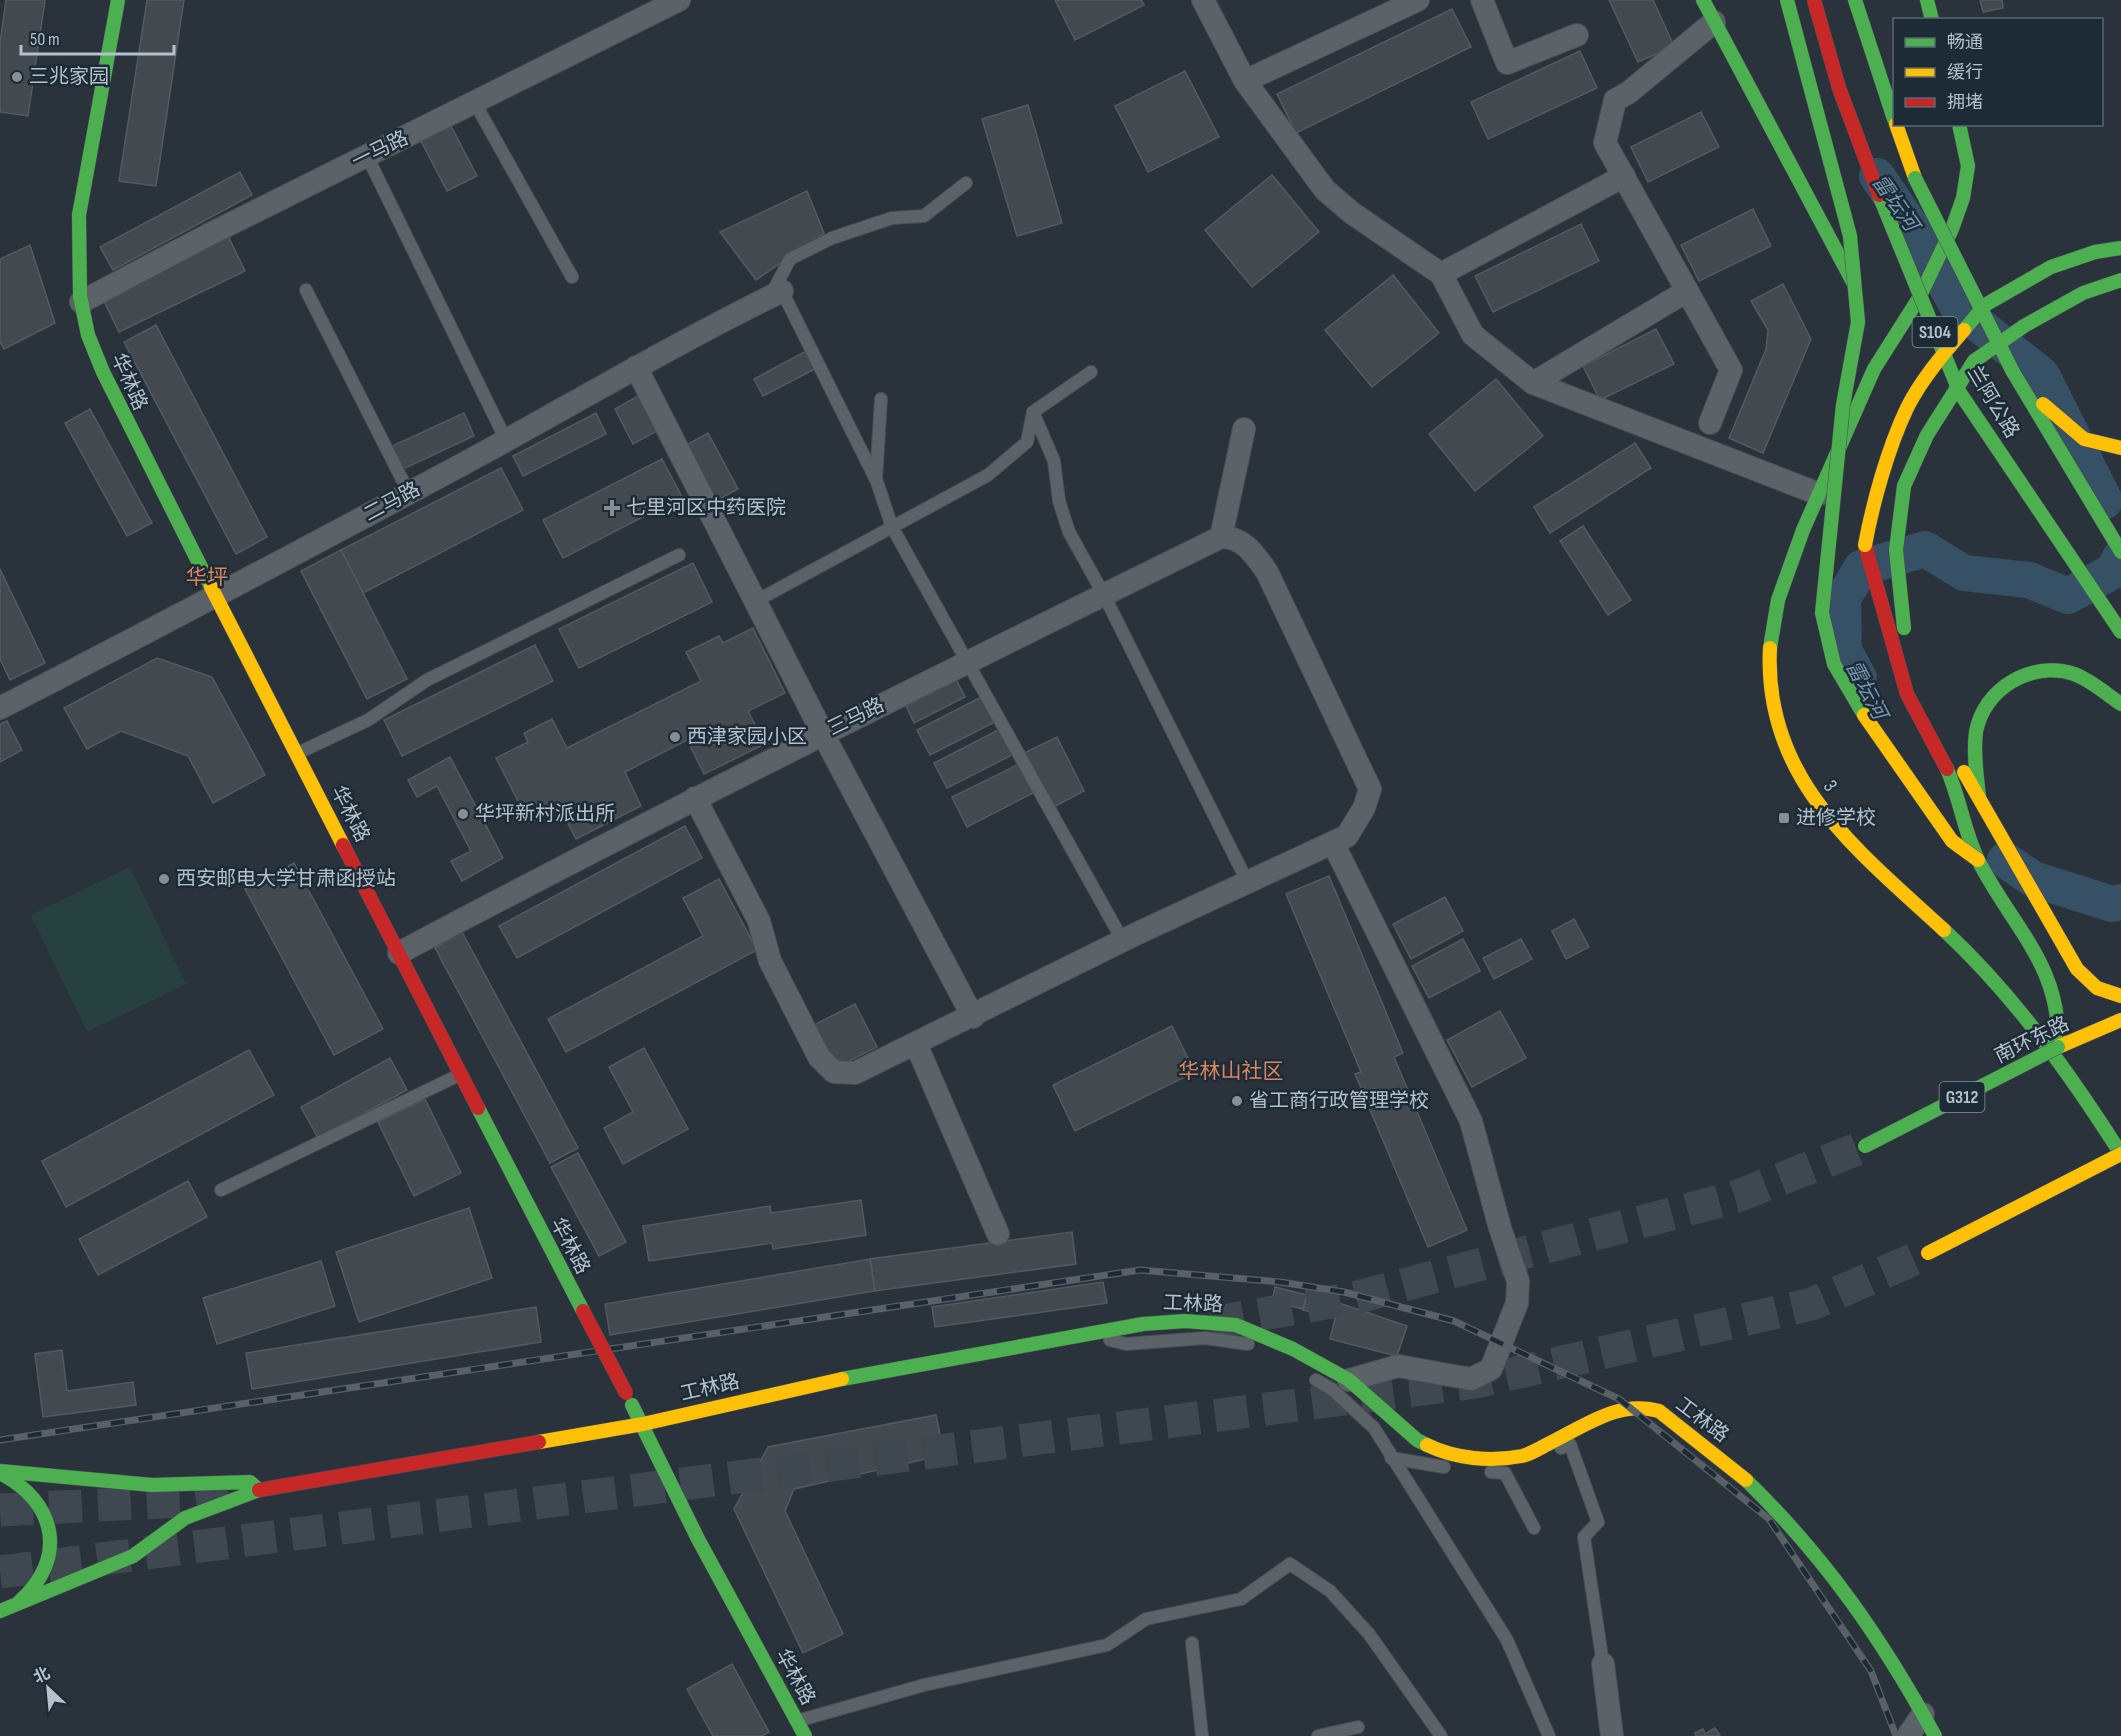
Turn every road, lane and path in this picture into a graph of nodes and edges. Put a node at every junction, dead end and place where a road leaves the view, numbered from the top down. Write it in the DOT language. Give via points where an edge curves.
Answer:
graph roads {
  1 [pos="118,0"];
  2 [pos="680,0"];
  3 [pos="1203,0"];
  4 [pos="1418,0"];
  5 [pos="1482,0"];
  6 [pos="1703,0"];
  7 [pos="1786,0"];
  8 [pos="1814,0"];
  9 [pos="1855,0"];
  10 [pos="1927,0"];
  11 [pos="1932,18"];
  12 [pos="1714,22"];
  13 [pos="1577,35"];
  14 [pos="1245,81"];
  15 [pos="475,103"];
  16 [pos="1893,116"];
  17 [pos="1897,126"];
  18 [pos="1959,126"];
  19 [pos="367,156"];
  20 [pos="1624,176"];
  21 [pos="966,183"];
  22 [pos="2121,248"];
  23 [pos="1441,274"];
  24 [pos="572,277"];
  25 [pos="2121,280"];
  26 [pos="306,290"];
  27 [pos="1688,291"];
  28 [pos="776,294"];
  29 [pos="81,302"];
  30 [pos="1881,356"];
  31 [pos="636,367"];
  32 [pos="1091,372"];
  33 [pos="2013,372"];
  34 [pos="1533,383"];
  35 [pos="881,399"];
  36 [pos="1033,412"];
  37 [pos="1710,423"];
  38 [pos="1244,429"];
  39 [pos="506,440"];
  40 [pos="2121,448"];
  41 [pos="876,479"];
  42 [pos="408,493"];
  43 [pos="1819,494"];
  44 [pos="892,527"];
  45 [pos="1221,537"];
  46 [pos="2121,552"];
  47 [pos="679,555"];
  48 [pos="1104,595"];
  49 [pos="216,596"];
  50 [pos="756,601"];
  51 [pos="2121,632"];
  52 [pos="1908,642"];
  53 [pos="967,662"];
  54 [pos="1923,694"];
  55 [pos="2121,704"];
  56 [pos="0,708"];
  57 [pos="823,734"];
  58 [pos="297,753"];
  59 [pos="695,798"];
  60 [pos="1978,799"];
  61 [pos="1333,843"];
  62 [pos="1977,860"];
  63 [pos="1248,882"];
  64 [pos="1122,941"];
  65 [pos="399,953"];
  66 [pos="2121,996"];
  67 [pos="973,1017"];
  68 [pos="2121,1020"];
  69 [pos="916,1044"];
  70 [pos="2058,1047"];
  71 [pos="460,1074"];
  72 [pos="1865,1146"];
  73 [pos="2121,1154"];
  74 [pos="220,1190"];
  75 [pos="998,1234"];
  76 [pos="1928,1253"];
  77 [pos="1083,1334"];
  78 [pos="1276,1356"];
  79 [pos="1304,1372"];
  80 [pos="1349,1380"];
  81 [pos="643,1424"];
  82 [pos="1391,1458"];
  83 [pos="1459,1469"];
  84 [pos="0,1472"];
  85 [pos="1482,1472"];
  86 [pos="1505,1473"];
  87 [pos="259,1490"];
  88 [pos="1534,1528"];
  89 [pos="4,1610"];
  90 [pos="1192,1643"];
  91 [pos="1603,1664"];
  92 [pos="1923,1714"];
  93 [pos="797,1721"];
  94 [pos="1358,1727"];
  95 [pos="805,1736"];
  96 [pos="1202,1736"];
  97 [pos="1318,1736"];
  98 [pos="1441,1736"];
  99 [pos="1549,1736"];
  100 [pos="1612,1736"];
  101 [pos="1908,1736"];
  102 [pos="1935,1736"];
  1 -- 29 [label="main road, 华林路" via="79,215"];
  2 -- 15 [label="street, 一马路"];
  3 -- 14 [label="street"];
  4 -- 14 [label="street"];
  5 -- 13 [label="street" via="1507,63"];
  6 -- 12 [label="main road"];
  7 -- 62 [label="main road, bridge" via="1850,236 1858,322 1843,405 1822,613 1834,664 1861,710 1952,841"];
  8 -- 51 [label="main road, 兰阿公路 / S104, bridge" via="1839,88 1886,215 1960,393"];
  9 -- 16 [label="main road"];
  10 -- 11 [label="main road"];
  12 -- 20 [label="street" via="1628,93 1614,100 1605,143"];
  12 -- 30 [label="main road" via="1875,327"];
  14 -- 23 [label="street" via="1325,190"];
  15 -- 19 [label="street, 一马路"];
  15 -- 24 [label="lane"];
  17 -- 33 [label="main road, 兰阿公路 / S104, bridge" via="1914,178"];
  18 -- 30 [label="main road" via="1968,162 1962,203 1923,291"];
  19 -- 29 [label="street, 一马路"];
  19 -- 39 [label="lane"];
  20 -- 23 [label="street"];
  20 -- 27 [label="street"];
  21 -- 28 [label="lane" via="924,216 892,218 832,238 790,259"];
  22 -- 62 [label="main road, bridge" via="2050,267 1985,305 1938,360 1907,408 1872,507 1865,545 1889,640 1908,696 1948,772"];
  23 -- 34 [label="street" via="1473,334"];
  25 -- 52 [label="main road, bridge" via="2083,292 1974,361 1927,435 1904,486 1896,550"];
  26 -- 42 [label="lane"];
  27 -- 34 [label="street"];
  27 -- 37 [label="street" via="1731,370"];
  28 -- 31 [label="street, 二马路"];
  28 -- 41 [label="lane"];
  29 -- 49 [label="main road, 华林路" via="96,356 125,421"];
  30 -- 43 [label="main road, 3"];
  31 -- 39 [label="street, 二马路"];
  31 -- 50 [label="street"];
  32 -- 36 [label="lane"];
  33 -- 40 [label="main road" via="2084,438"];
  33 -- 46 [label="main road, 兰阿公路 / S104"];
  34 -- 43 [label="street"];
  35 -- 41 [label="lane"];
  36 -- 44 [label="lane" via="1027,442 988,475"];
  36 -- 48 [label="lane" via="1054,461 1059,501 1069,532"];
  38 -- 45 [label="street"];
  39 -- 42 [label="street, 二马路"];
  41 -- 44 [label="lane"];
  42 -- 49 [label="street, 二马路"];
  43 -- 73 [label="main road, 3" via="1791,559 1768,649 1768,688 1785,749 1800,777 1844,837 1975,961 2054,1052"];
  44 -- 50 [label="lane"];
  44 -- 53 [label="lane"];
  45 -- 48 [label="street, 三马路"];
  45 -- 61 [label="street" via="1232,537 1251,549 1267,572 1370,789 1347,836"];
  47 -- 58 [label="lane" via="427,681 368,720"];
  48 -- 53 [label="street, 三马路"];
  48 -- 63 [label="lane"];
  49 -- 56 [label="street, 二马路"];
  49 -- 58 [label="main road, 华林路"];
  50 -- 57 [label="street"];
  53 -- 57 [label="street, 三马路"];
  53 -- 64 [label="lane"];
  54 -- 60 [label="main road"];
  55 -- 60 [label="main road" via="2074,674 2037,669 2006,684 1985,704 1976,730"];
  57 -- 59 [label="street, 三马路"];
  57 -- 67 [label="street"];
  58 -- 65 [label="main road, 华林路"];
  59 -- 65 [label="street, 三马路"];
  59 -- 69 [label="street" via="759,921 770,961 819,1057 834,1072 855,1074"];
  60 -- 66 [label="main road" via="2077,969 2097,988"];
  61 -- 63 [label="street"];
  61 -- 80 [label="street" via="1472,1121 1518,1281 1517,1303 1491,1369 1472,1379 1398,1366"];
  62 -- 70 [label="main road" via="2024,933 2049,981 2059,1012"];
  63 -- 64 [label="street"];
  64 -- 67 [label="street"];
  65 -- 71 [label="main road, 华林路"];
  67 -- 69 [label="street"];
  68 -- 70 [label="main road, 南环东路 / G312"];
  69 -- 75 [label="street"];
  70 -- 72 [label="main road, 南环东路 / G312, bridge"];
  71 -- 74 [label="lane"];
  71 -- 81 [label="main road, 华林路, bridge"];
  73 -- 76 [label="main road, bridge"];
  77 -- 78 [label="lane" via="1126,1344 1205,1338 1248,1344"];
  77 -- 80 [label="main road, 工林路" via="1185,1321 1236,1325 1293,1349"];
  77 -- 81 [label="main road, 工林路" via="818,1383"];
  79 -- 82 [label="lane" via="1332,1389 1374,1428"];
  80 -- 92 [label="main road, 工林路" via="1417,1440 1443,1453 1475,1459 1524,1456 1621,1408 1643,1406 1659,1411 1754,1484 1791,1521 1855,1602"];
  81 -- 87 [label="main road, 工林路"];
  81 -- 93 [label="main road, 华林路" via="698,1539"];
  82 -- 83 [label="lane"];
  82 -- 99 [label="lane" via="1507,1640"];
  84 -- 87 [label="main road" via="152,1485 250,1482"];
  84 -- 89 [label="main road" via="31,1491 45,1510 51,1533 51,1556 42,1578 27,1597"];
  85 -- 86 [label="lane"];
  86 -- 88 [label="lane"];
  86 -- 91 [label="lane" via="1570,1444 1598,1522 1584,1537"];
  87 -- 89 [label="main road" via="185,1518 133,1556"];
  90 -- 96 [label="lane"];
  91 -- 100 [label="street"];
  92 -- 101 [label="street"];
  92 -- 102 [label="main road, 工林路"];
  93 -- 95 [label="main road, 华林路"];
  93 -- 98 [label="lane" via="924,1685 1107,1645 1146,1619 1241,1599 1290,1564 1330,1591 1361,1625"];
  94 -- 97 [label="lane"];
}
